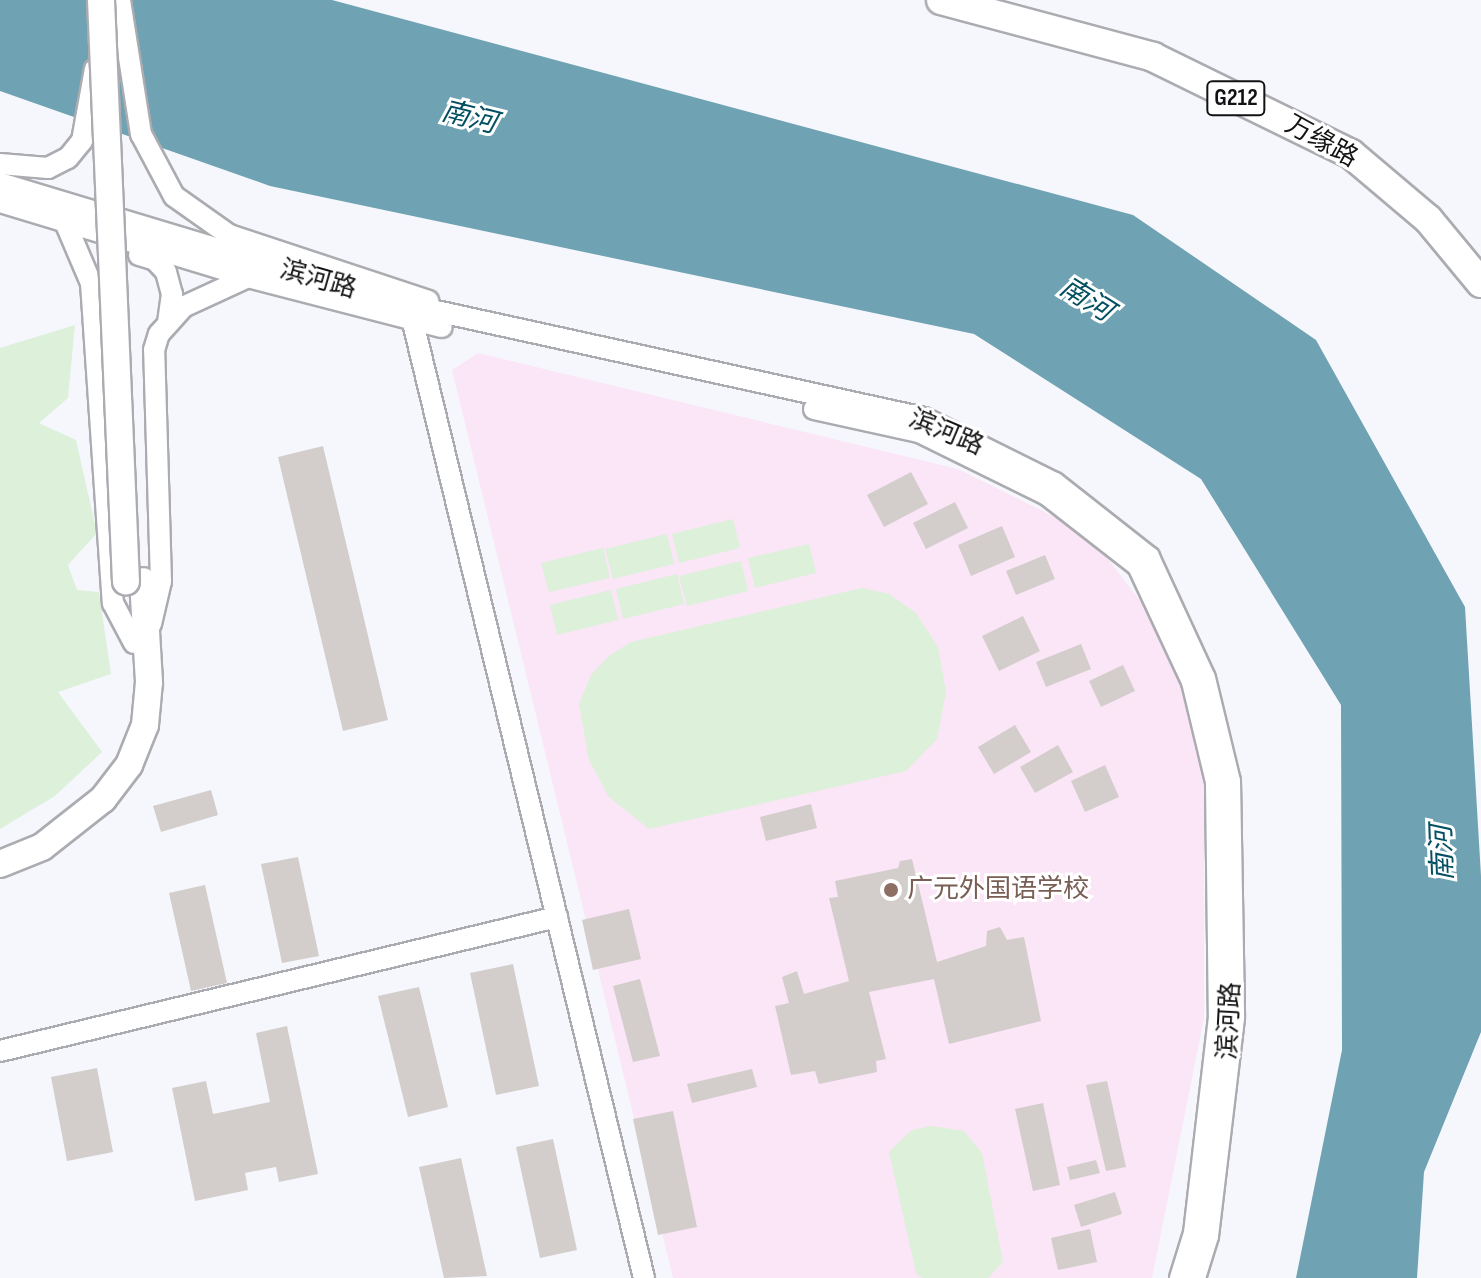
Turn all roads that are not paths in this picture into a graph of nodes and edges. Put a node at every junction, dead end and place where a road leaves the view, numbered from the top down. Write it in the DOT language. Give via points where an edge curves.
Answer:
graph roads {
  1 [pos="110,0"];
  2 [pos="941,0"];
  3 [pos="987,0"];
  4 [pos="0,164"];
  5 [pos="0,183"];
  6 [pos="0,202"];
  7 [pos="65,222"];
  8 [pos="1481,262"];
  9 [pos="248,277"];
  10 [pos="91,283"];
  11 [pos="1481,283"];
  12 [pos="404,307"];
  13 [pos="168,321"];
  14 [pos="140,643"];
  15 [pos="0,851"];
  16 [pos="0,864"];
  17 [pos="552,919"];
  18 [pos="0,1051"];
  19 [pos="631,1278"];
  20 [pos="644,1278"];
  21 [pos="1180,1278"];
  22 [pos="1195,1278"];
  1 -- 4 [label="street, bridge" via="82,141 68,158 48,168"];
  1 -- 12 [label="street" via="141,134 174,196 229,235 356,273"];
  1 -- 14 [label="main road, bridge"];
  2 -- 11 [label="highway, 万缘路 / G212" via="1153,57 1351,154 1428,219"];
  3 -- 8 [label="highway, 万缘路 / G212" via="1159,47 1358,144 1432,206"];
  5 -- 12 [label="street, 滨河路"];
  6 -- 7 [label="street, 滨河路"];
  7 -- 9 [label="street, 滨河路"];
  7 -- 10 [label="street"];
  9 -- 12 [label="street, 滨河路"];
  9 -- 13 [label="street" via="206,294"];
  10 -- 13 [label="street" via="106,259 126,253 155,260 172,294"];
  10 -- 14 [label="street" via="113,603"];
  12 -- 17 [label="street"];
  12 -- 21 [label="street, 滨河路" via="919,432 1047,495 1138,566 1192,682 1216,782 1219,1017 1194,1233"];
  12 -- 22 [label="street, 滨河路" via="924,418 1055,483 1149,557 1205,678 1230,781 1234,1018 1208,1236"];
  13 -- 14 [label="street" via="154,350 161,581"];
  14 -- 15 [label="main road" via="133,722 118,759 94,790 35,836"];
  14 -- 16 [label="main road" via="145,725 129,765 103,799 42,847"];
  17 -- 18 [label="street"];
  17 -- 19 [label="street"];
  17 -- 20 [label="street"];
}
